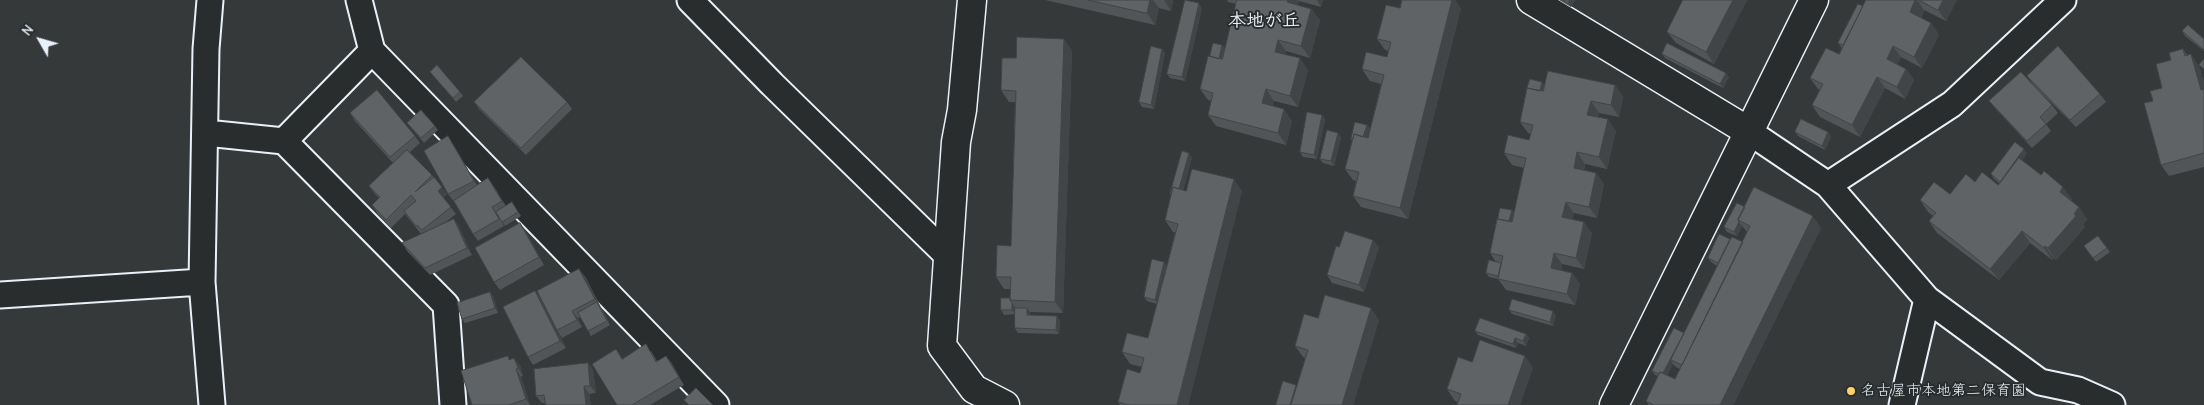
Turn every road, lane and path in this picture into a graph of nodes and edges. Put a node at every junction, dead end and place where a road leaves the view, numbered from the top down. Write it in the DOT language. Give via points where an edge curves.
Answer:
graph roads {
  1 [pos="210,0"];
  2 [pos="359,0"];
  3 [pos="690,0"];
  4 [pos="972,0"];
  5 [pos="1531,0"];
  6 [pos="1814,0"];
  7 [pos="2063,0"];
  8 [pos="372,51"];
  9 [pos="1748,131"];
  10 [pos="206,133"];
  11 [pos="284,141"];
  12 [pos="1828,185"];
  13 [pos="947,255"];
  14 [pos="202,282"];
  15 [pos="0,295"];
  16 [pos="1928,299"];
  17 [pos="212,405"];
  18 [pos="454,405"];
  19 [pos="716,405"];
  20 [pos="1005,405"];
  21 [pos="1614,405"];
  22 [pos="1902,405"];
  23 [pos="2112,405"];
  1 -- 10 [label="street" via="206,49"];
  2 -- 8 [label="street"];
  3 -- 13 [label="street"];
  4 -- 13 [label="street"];
  5 -- 9 [label="street"];
  6 -- 9 [label="street"];
  7 -- 12 [label="street" via="1952,104"];
  8 -- 11 [label="street"];
  8 -- 19 [label="street"];
  9 -- 12 [label="street"];
  9 -- 21 [label="street"];
  10 -- 11 [label="street"];
  10 -- 14 [label="street"];
  11 -- 18 [label="street" via="446,305"];
  12 -- 16 [label="street"];
  13 -- 20 [label="street" via="942,346 974,389"];
  14 -- 15 [label="street"];
  14 -- 17 [label="street"];
  16 -- 22 [label="street"];
  16 -- 23 [label="street" via="2040,382 2078,390"];
}
